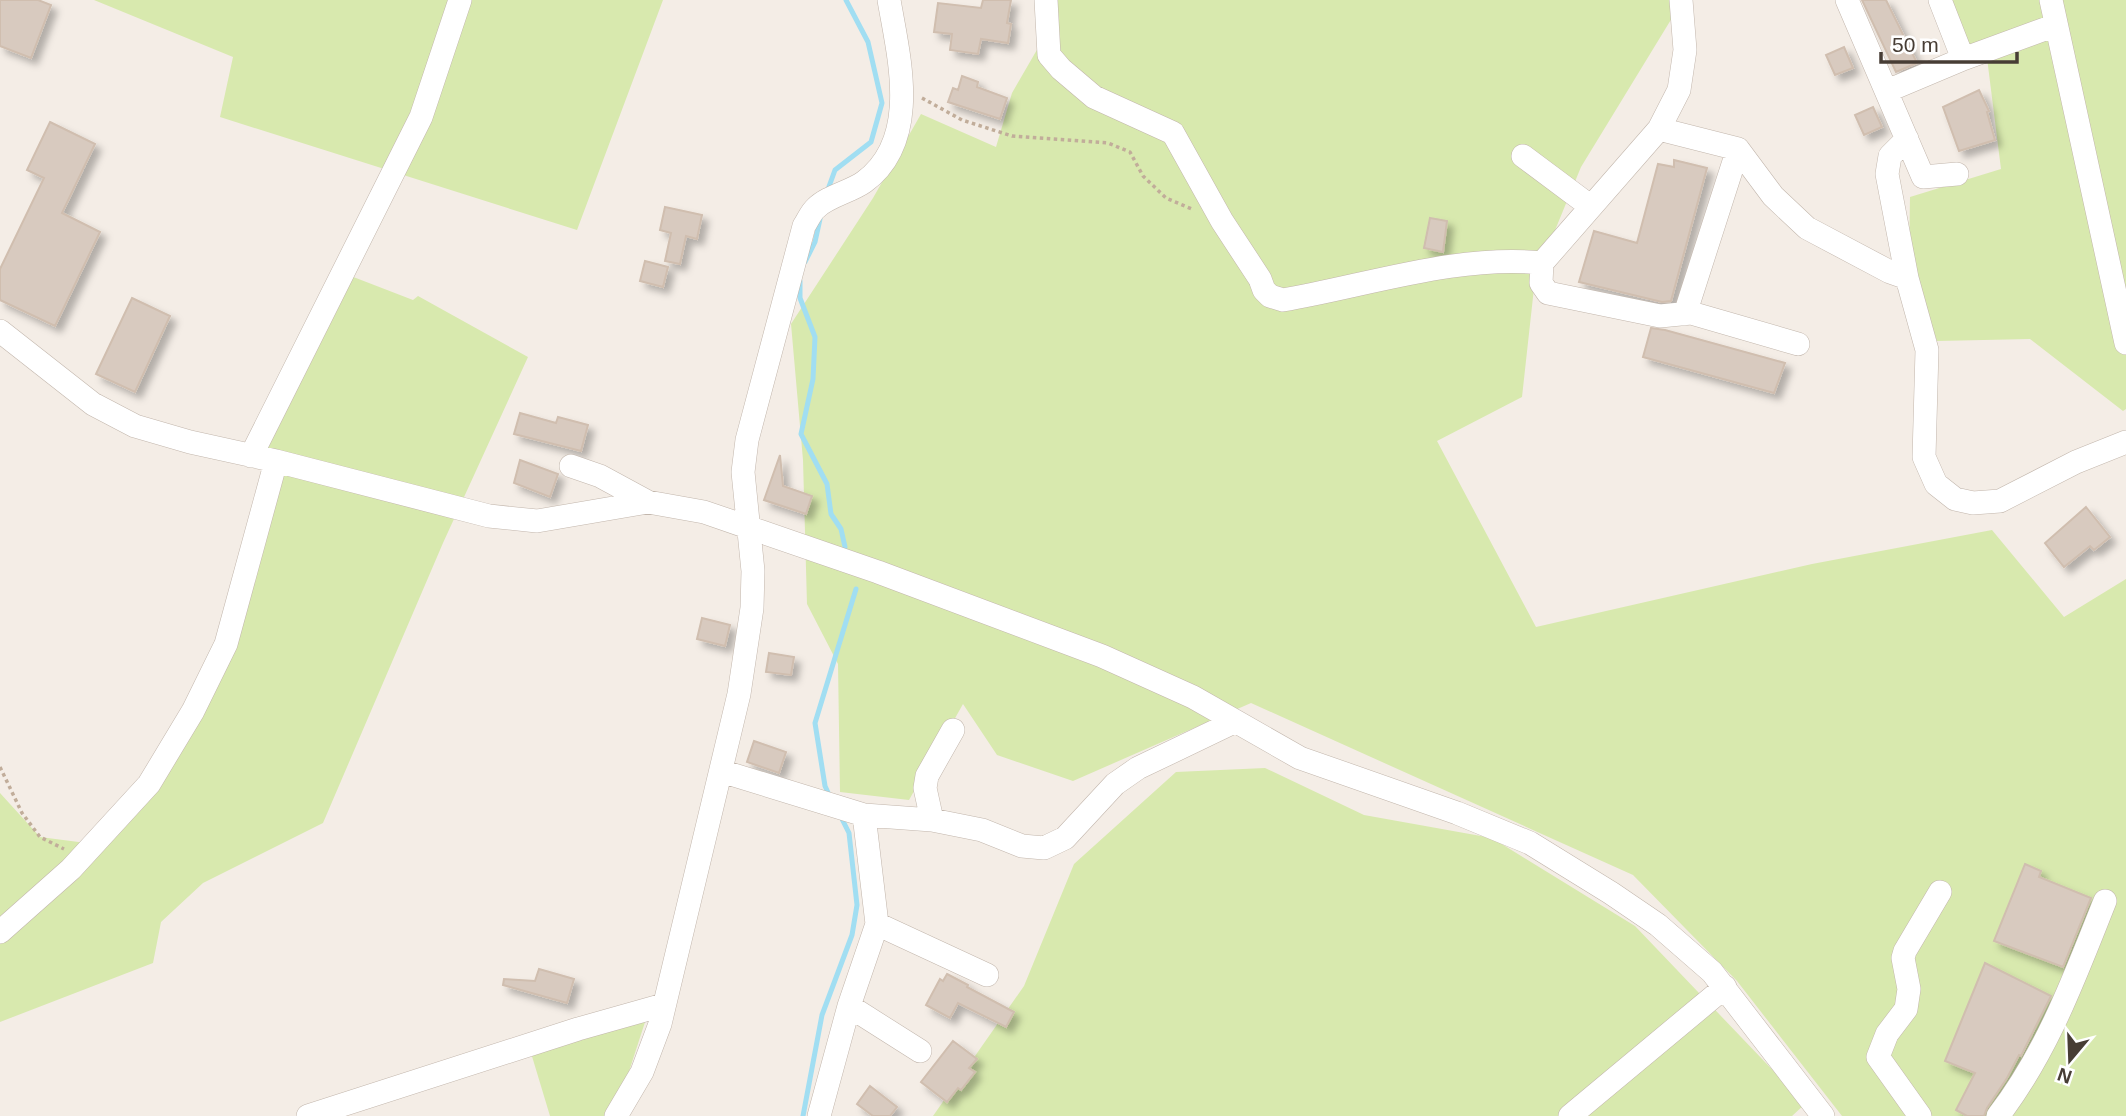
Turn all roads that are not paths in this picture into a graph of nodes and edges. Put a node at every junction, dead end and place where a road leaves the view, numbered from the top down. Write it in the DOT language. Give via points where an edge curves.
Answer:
graph roads {
  1 [pos="460,0"];
  2 [pos="889,0"];
  3 [pos="1046,0"];
  4 [pos="1681,0"];
  5 [pos="1847,0"];
  6 [pos="1940,0"];
  7 [pos="2051,0"];
  8 [pos="2056,25"];
  9 [pos="1964,59"];
  10 [pos="1887,91"];
  11 [pos="1660,128"];
  12 [pos="1907,139"];
  13 [pos="1738,149"];
  14 [pos="1523,156"];
  15 [pos="1957,174"];
  16 [pos="1590,206"];
  17 [pos="1542,263"];
  18 [pos="1908,278"];
  19 [pos="1685,314"];
  20 [pos="0,331"];
  21 [pos="2126,343"];
  22 [pos="1798,344"];
  23 [pos="2126,442"];
  24 [pos="251,456"];
  25 [pos="276,461"];
  26 [pos="571,466"];
  27 [pos="648,502"];
  28 [pos="747,528"];
  29 [pos="1234,722"];
  30 [pos="953,730"];
  31 [pos="721,771"];
  32 [pos="864,815"];
  33 [pos="932,820"];
  34 [pos="1940,892"];
  35 [pos="2105,901"];
  36 [pos="877,924"];
  37 [pos="0,932"];
  38 [pos="987,975"];
  39 [pos="1725,987"];
  40 [pos="663,1005"];
  41 [pos="849,1006"];
  42 [pos="920,1051"];
  43 [pos="308,1116"];
  44 [pos="616,1116"];
  45 [pos="819,1116"];
  46 [pos="1570,1116"];
  47 [pos="1823,1116"];
  48 [pos="1920,1116"];
  49 [pos="1998,1116"];
  1 -- 24 [label="street" via="421,117"];
  2 -- 28 [label="street" via="903,88 902,110 889,153 864,181 816,207 804,226 747,440 743,472"];
  3 -- 17 [label="street" via="1049,55 1094,97 1173,134 1270,296 1283,300 1442,268"];
  4 -- 11 [label="street" via="1685,50 1679,90"];
  5 -- 10 [label="street"];
  6 -- 9 [label="street"];
  7 -- 8 [label="street"];
  8 -- 9 [label="street"];
  8 -- 21 [label="street"];
  9 -- 10 [label="street"];
  10 -- 12 [label="street"];
  11 -- 13 [label="street"];
  11 -- 16 [label="street"];
  12 -- 15 [label="street" via="1923,177"];
  12 -- 18 [label="street" via="1890,156 1887,174"];
  13 -- 18 [label="street" via="1773,196 1807,228"];
  13 -- 19 [label="street"];
  14 -- 16 [label="street"];
  16 -- 17 [label="street"];
  17 -- 19 [label="street" via="1541,283 1548,293 1660,316"];
  18 -- 23 [label="street" via="1927,349 1924,457 1936,484 1955,499 1973,503 2000,500"];
  19 -- 22 [label="street"];
  20 -- 24 [label="street" via="93,404 135,426"];
  24 -- 25 [label="street"];
  25 -- 27 [label="street" via="489,516 537,521"];
  25 -- 37 [label="street" via="226,644 193,711 149,784 82,858"];
  26 -- 27 [label="street"];
  27 -- 28 [label="street" via="704,512"];
  28 -- 29 [label="street" via="1101,656 1193,697"];
  28 -- 31 [label="street" via="752,608"];
  29 -- 33 [label="street" via="1127,776 1065,838 1044,848"];
  29 -- 39 [label="street" via="1300,758 1530,843 1658,925"];
  30 -- 33 [label="street" via="926,776"];
  31 -- 32 [label="street"];
  31 -- 40 [label="street"];
  32 -- 33 [label="street"];
  32 -- 36 [label="street"];
  34 -- 48 [label="street" via="1905,951 1906,1009 1887,1034 1878,1058"];
  35 -- 49 [label="street" via="2059,1015 2020,1088"];
  36 -- 38 [label="street"];
  36 -- 41 [label="street"];
  39 -- 46 [label="street"];
  39 -- 47 [label="street"];
  40 -- 43 [label="street"];
  40 -- 44 [label="street" via="642,1072"];
  41 -- 42 [label="street"];
  41 -- 45 [label="street"];
}
